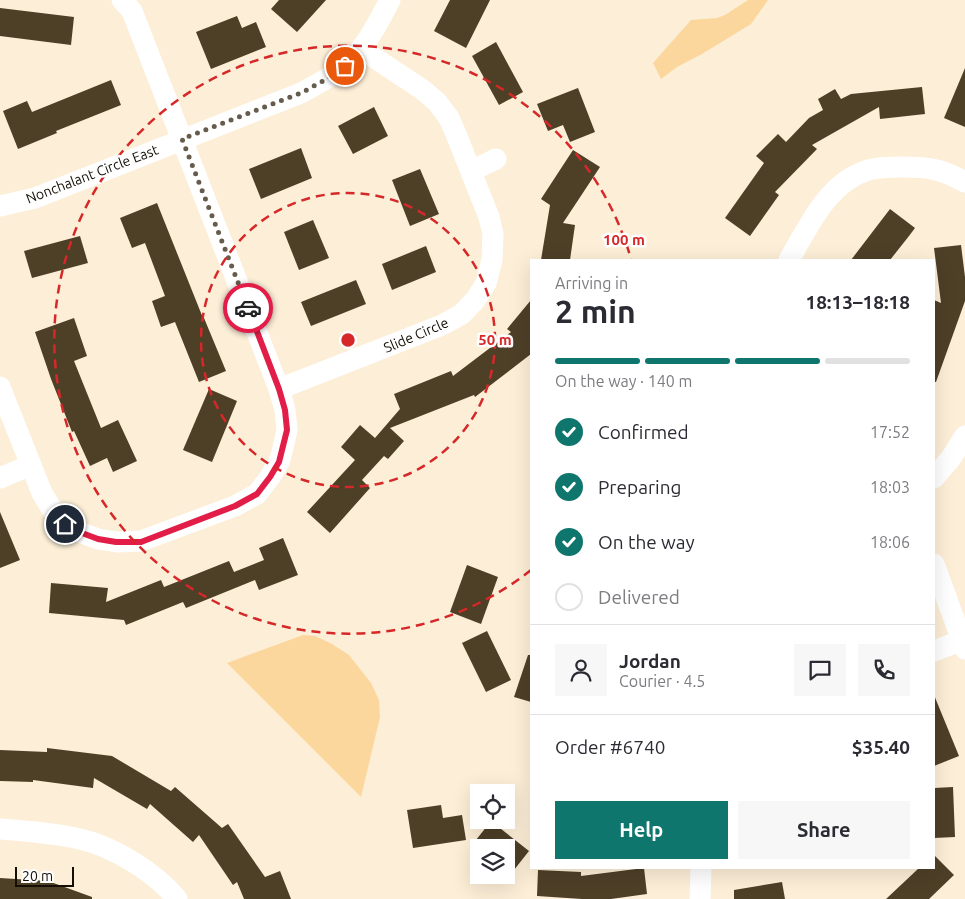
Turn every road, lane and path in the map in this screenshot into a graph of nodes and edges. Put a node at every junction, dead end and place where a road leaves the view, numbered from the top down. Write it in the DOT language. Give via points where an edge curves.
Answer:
graph roads {
  1 [pos="122,0"];
  2 [pos="390,0"];
  3 [pos="361,49"];
  4 [pos="182,139"];
  5 [pos="496,159"];
  6 [pos="471,170"];
  7 [pos="965,182"];
  8 [pos="0,206"];
  9 [pos="790,259"];
  10 [pos="0,388"];
  11 [pos="279,389"];
  12 [pos="965,436"];
  13 [pos="31,465"];
  14 [pos="935,477"];
  15 [pos="0,478"];
  16 [pos="935,567"];
  17 [pos="964,643"];
  18 [pos="935,651"];
  19 [pos="0,829"];
  20 [pos="700,869"];
  21 [pos="177,899"];
  22 [pos="700,899"];
  1 -- 4 [label="street" via="132,11"];
  2 -- 3 [label="street, Nonchalant Circle East"];
  3 -- 4 [label="street, Nonchalant Circle East" via="345,66 301,93"];
  3 -- 6 [label="street, Slide Circle" via="437,102 449,118"];
  4 -- 8 [label="street, Nonchalant Circle East" via="35,198"];
  4 -- 11 [label="street"];
  5 -- 6 [label="street"];
  6 -- 11 [label="street, Slide Circle" via="490,217 493,234 492,260 486,283 476,299 462,314 442,326"];
  7 -- 9 [label="street" via="936,169 890,167 868,170 849,179 818,209"];
  10 -- 13 [label="street"];
  11 -- 13 [label="street" via="287,430 279,462 257,494 235,506 141,542 98,539 65,524 42,493"];
  12 -- 14 [label="street"];
  13 -- 15 [label="street"];
  16 -- 17 [label="street"];
  17 -- 18 [label="street"];
  19 -- 21 [label="street" via="82,839 131,860"];
  20 -- 22 [label="street"];
}
